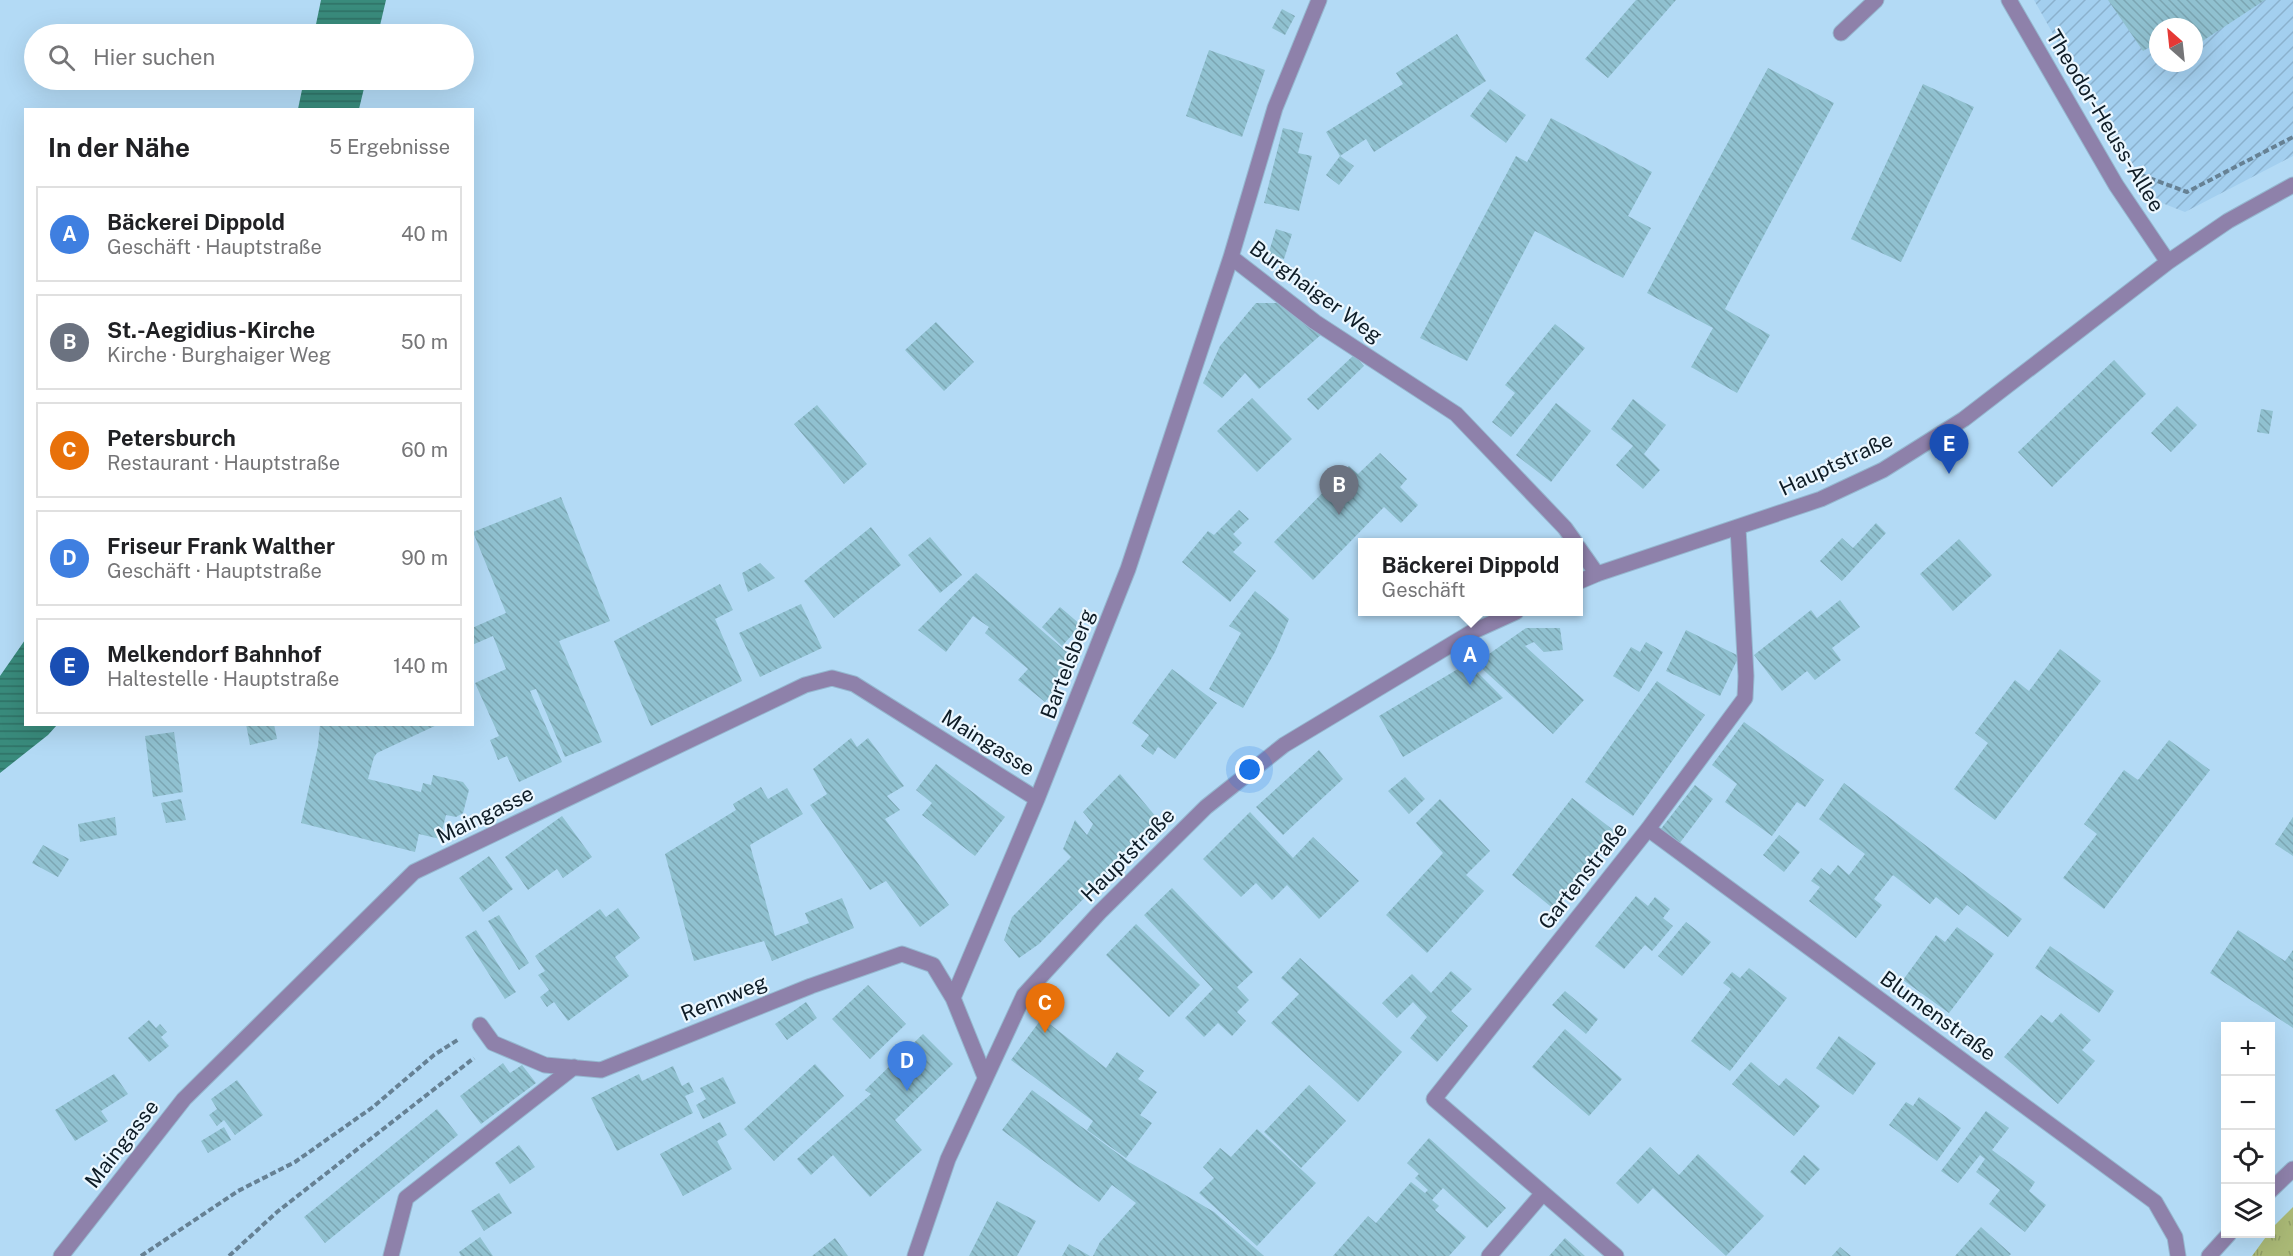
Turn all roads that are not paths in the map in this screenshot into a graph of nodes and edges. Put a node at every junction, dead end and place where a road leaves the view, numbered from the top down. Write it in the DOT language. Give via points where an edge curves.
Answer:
graph roads {
  1 [pos="1319,0"];
  2 [pos="1876,0"];
  3 [pos="2009,0"];
  4 [pos="1841,33"];
  5 [pos="2293,185"];
  6 [pos="1232,257"];
  7 [pos="2168,262"];
  8 [pos="1738,528"];
  9 [pos="1572,538"];
  10 [pos="1583,554"];
  11 [pos="1597,573"];
  12 [pos="1583,580"];
  13 [pos="1507,616"];
  14 [pos="1037,799"];
  15 [pos="1648,829"];
  16 [pos="953,998"];
  17 [pos="480,1025"];
  18 [pos="574,1067"];
  19 [pos="985,1077"];
  20 [pos="2293,1169"];
  21 [pos="2275,1187"];
  22 [pos="1543,1193"];
  23 [pos="2225,1238"];
  24 [pos="61,1256"];
  25 [pos="391,1256"];
  26 [pos="915,1256"];
  27 [pos="1489,1256"];
  28 [pos="1616,1256"];
  29 [pos="2178,1256"];
  30 [pos="2209,1256"];
  1 -- 6 [label="street, Burghaiger Weg" via="1275,108"];
  2 -- 4 [label="street"];
  3 -- 7 [label="street, Theodor-Heuss-Allee" via="2116,185"];
  5 -- 7 [label="street, Hauptstraße" via="2228,221"];
  6 -- 9 [label="street, Burghaiger Weg" via="1315,322 1456,414"];
  6 -- 14 [label="street, Bartelsberg" via="1128,569"];
  7 -- 8 [label="street, Hauptstraße" via="1964,419 1882,470 1821,499"];
  8 -- 11 [label="street, Hauptstraße"];
  8 -- 15 [label="street, Gartenstraße" via="1745,698"];
  10 -- 11 [label="street"];
  11 -- 12 [label="street, Hauptstraße"];
  13 -- 19 [label="street, Hauptstraße" via="1472,632 1284,745 1206,807 1099,913 1024,995"];
  14 -- 16 [label="street, Bartelsberg"];
  14 -- 24 [label="street, Maingasse" via="854,684 832,678 805,685 414,872 184,1100"];
  15 -- 22 [label="street, Gartenstraße" via="1434,1099"];
  15 -- 29 [label="street, Blumenstraße" via="2155,1202 2175,1237"];
  16 -- 18 [label="street, Rennweg" via="933,965 902,954 601,1070"];
  16 -- 19 [label="street"];
  17 -- 18 [label="street, Rennweg" via="493,1043 545,1065"];
  18 -- 25 [label="street" via="406,1198"];
  19 -- 26 [label="street, Hauptstraße" via="948,1160"];
  20 -- 21 [label="street"];
  22 -- 27 [label="street"];
  22 -- 28 [label="street, Gartenstraße"];
  23 -- 30 [label="street"];
}
